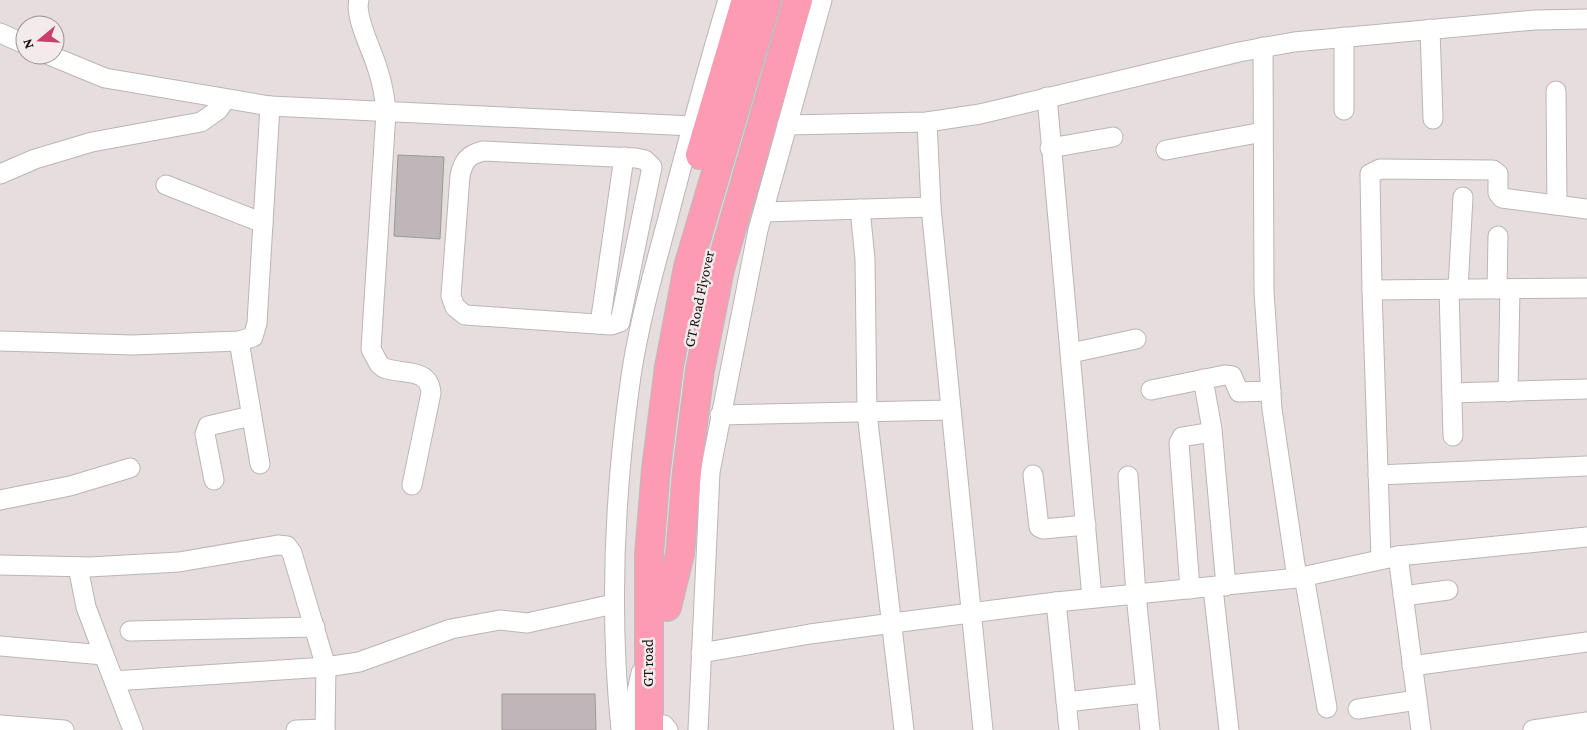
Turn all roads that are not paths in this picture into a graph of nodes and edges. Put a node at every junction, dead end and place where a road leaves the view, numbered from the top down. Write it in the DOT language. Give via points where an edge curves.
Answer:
graph roads {
  1 [pos="358,0"];
  2 [pos="728,0"];
  3 [pos="746,0"];
  4 [pos="767,0"];
  5 [pos="782,0"];
  6 [pos="798,0"];
  7 [pos="822,0"];
  8 [pos="1587,19"];
  9 [pos="1430,29"];
  10 [pos="0,34"];
  11 [pos="1344,37"];
  12 [pos="15,40"];
  13 [pos="1263,48"];
  14 [pos="65,62"];
  15 [pos="748,85"];
  16 [pos="1556,91"];
  17 [pos="1047,97"];
  18 [pos="226,99"];
  19 [pos="270,106"];
  20 [pos="1344,110"];
  21 [pos="386,112"];
  22 [pos="1433,119"];
  23 [pos="927,122"];
  24 [pos="787,125"];
  25 [pos="692,126"];
  26 [pos="1263,132"];
  27 [pos="1113,137"];
  28 [pos="1050,148"];
  29 [pos="1166,150"];
  30 [pos="624,157"];
  31 [pos="0,174"];
  32 [pos="166,185"];
  33 [pos="1464,198"];
  34 [pos="1557,205"];
  35 [pos="931,207"];
  36 [pos="1587,208"];
  37 [pos="860,209"];
  38 [pos="764,212"];
  39 [pos="263,223"];
  40 [pos="614,235"];
  41 [pos="1498,236"];
  42 [pos="636,241"];
  43 [pos="660,247"];
  44 [pos="1587,288"];
  45 [pos="1453,289"];
  46 [pos="1503,289"];
  47 [pos="1372,290"];
  48 [pos="600,324"];
  49 [pos="1136,339"];
  50 [pos="0,341"];
  51 [pos="239,342"];
  52 [pos="1071,353"];
  53 [pos="1203,379"];
  54 [pos="1587,389"];
  55 [pos="1151,390"];
  56 [pos="1271,391"];
  57 [pos="1508,392"];
  58 [pos="1452,393"];
  59 [pos="951,410"];
  60 [pos="867,413"];
  61 [pos="720,415"];
  62 [pos="251,416"];
  63 [pos="1212,432"];
  64 [pos="1453,436"];
  65 [pos="260,464"];
  66 [pos="1587,466"];
  67 [pos="130,468"];
  68 [pos="1033,475"];
  69 [pos="1378,475"];
  70 [pos="1128,476"];
  71 [pos="214,480"];
  72 [pos="412,485"];
  73 [pos="0,500"];
  74 [pos="1086,525"];
  75 [pos="1587,536"];
  76 [pos="1390,558"];
  77 [pos="0,565"];
  78 [pos="78,567"];
  79 [pos="1300,577"];
  80 [pos="1220,587"];
  81 [pos="1190,589"];
  82 [pos="1448,590"];
  83 [pos="1136,595"];
  84 [pos="1403,596"];
  85 [pos="1092,598"];
  86 [pos="658,601"];
  87 [pos="1056,602"];
  88 [pos="614,604"];
  89 [pos="971,613"];
  90 [pos="893,623"];
  91 [pos="315,627"];
  92 [pos="130,631"];
  93 [pos="648,638"];
  94 [pos="1587,642"];
  95 [pos="0,646"];
  96 [pos="701,654"];
  97 [pos="104,655"];
  98 [pos="1412,666"];
  99 [pos="326,667"];
  100 [pos="114,681"];
  101 [pos="1146,693"];
  102 [pos="1417,700"];
  103 [pos="1066,702"];
  104 [pos="1327,708"];
  105 [pos="1358,709"];
  106 [pos="1587,722"];
  107 [pos="10,727"];
  108 [pos="325,729"];
  109 [pos="661,729"];
  110 [pos="64,730"];
  111 [pos="133,730"];
  112 [pos="296,730"];
  113 [pos="621,730"];
  114 [pos="628,730"];
  115 [pos="698,730"];
  116 [pos="904,730"];
  117 [pos="983,730"];
  118 [pos="1068,730"];
  119 [pos="1150,730"];
  120 [pos="1229,730"];
  121 [pos="1421,730"];
  122 [pos="1533,730"];
  1 -- 21 [label="street" via="358,12 380,76"];
  2 -- 25 [label="street"];
  3 -- 86 [label="highway" via="678,231 659,326 640,454 634,546"];
  4 -- 15 [label="highway, GT Road Flyover"];
  5 -- 15 [label="highway, GT Road Flyover"];
  6 -- 86 [label="highway" via="720,269 700,370 680,554"];
  7 -- 24 [label="street"];
  8 -- 9 [label="street"];
  9 -- 11 [label="street"];
  9 -- 22 [label="street"];
  10 -- 12 [label="street"];
  11 -- 13 [label="street"];
  11 -- 20 [label="street"];
  13 -- 17 [label="street"];
  13 -- 26 [label="street"];
  14 -- 18 [label="street" via="105,78"];
  15 -- 86 [label="highway, GT Road Flyover" via="685,366"];
  16 -- 34 [label="street"];
  17 -- 23 [label="street" via="980,114"];
  17 -- 28 [label="street"];
  18 -- 19 [label="street"];
  18 -- 31 [label="street" via="218,110 201,122 92,142 35,159"];
  19 -- 21 [label="street"];
  19 -- 39 [label="street"];
  21 -- 25 [label="street"];
  21 -- 72 [label="street" via="370,349 384,368 424,376 430,384 431,393"];
  23 -- 24 [label="street"];
  23 -- 35 [label="street"];
  24 -- 38 [label="street"];
  25 -- 43 [label="street"];
  26 -- 29 [label="street"];
  26 -- 56 [label="street" via="1264,292"];
  27 -- 28 [label="street"];
  28 -- 52 [label="street"];
  30 -- 40 [label="street"];
  30 -- 42 [label="street" via="645,160 652,167"];
  30 -- 48 [label="street" via="483,151 466,158 460,176 451,296 455,308 465,314"];
  32 -- 39 [label="street"];
  33 -- 45 [label="street"];
  34 -- 36 [label="street"];
  34 -- 47 [label="street" via="1502,198 1498,193 1498,174 1493,170 1374,171 1369,180"];
  35 -- 37 [label="street"];
  35 -- 59 [label="street"];
  37 -- 38 [label="street"];
  37 -- 60 [label="street" via="865,259"];
  38 -- 61 [label="street"];
  39 -- 51 [label="street" via="255,332 253,337"];
  40 -- 42 [label="street"];
  40 -- 48 [label="street"];
  41 -- 46 [label="street"];
  42 -- 43 [label="street"];
  42 -- 48 [label="street" via="622,319 616,324"];
  43 -- 88 [label="street" via="631,376 617,499"];
  44 -- 46 [label="street"];
  45 -- 46 [label="street"];
  45 -- 47 [label="street"];
  45 -- 58 [label="street"];
  46 -- 57 [label="street"];
  47 -- 69 [label="street"];
  49 -- 52 [label="street"];
  50 -- 51 [label="street" via="132,345"];
  51 -- 62 [label="street"];
  52 -- 74 [label="street"];
  53 -- 55 [label="street"];
  53 -- 56 [label="street" via="1229,375 1239,392"];
  53 -- 63 [label="street"];
  54 -- 57 [label="street"];
  56 -- 79 [label="street"];
  57 -- 58 [label="street"];
  58 -- 64 [label="street"];
  59 -- 60 [label="street"];
  59 -- 89 [label="street"];
  60 -- 61 [label="street"];
  60 -- 90 [label="street"];
  61 -- 96 [label="street" via="710,472"];
  62 -- 65 [label="street"];
  62 -- 71 [label="street" via="208,426 205,434"];
  63 -- 80 [label="street"];
  63 -- 81 [label="street" via="1182,437 1179,442"];
  66 -- 69 [label="street"];
  67 -- 73 [label="street" via="70,486"];
  68 -- 74 [label="street" via="1038,527"];
  69 -- 76 [label="street"];
  70 -- 83 [label="street"];
  74 -- 85 [label="street"];
  75 -- 76 [label="street"];
  76 -- 79 [label="street"];
  76 -- 84 [label="street"];
  77 -- 78 [label="street"];
  78 -- 91 [label="street" via="179,562 287,546"];
  78 -- 97 [label="street" via="86,607"];
  79 -- 80 [label="street"];
  79 -- 104 [label="street"];
  80 -- 81 [label="street"];
  80 -- 120 [label="street"];
  81 -- 83 [label="street"];
  82 -- 84 [label="street"];
  83 -- 85 [label="street"];
  83 -- 101 [label="street"];
  84 -- 98 [label="street"];
  85 -- 87 [label="street"];
  86 -- 93 [label="highway, GT road"];
  86 -- 109 [label="highway, GT road"];
  87 -- 89 [label="street"];
  87 -- 103 [label="street"];
  88 -- 99 [label="street" via="527,623 500,620 451,629 359,662"];
  88 -- 113 [label="street"];
  89 -- 90 [label="street"];
  89 -- 117 [label="street"];
  90 -- 96 [label="street"];
  90 -- 116 [label="street"];
  91 -- 92 [label="street"];
  91 -- 99 [label="street"];
  93 -- 109 [label="highway, GT road"];
  93 -- 114 [label="street"];
  94 -- 98 [label="street"];
  95 -- 97 [label="street"];
  96 -- 115 [label="street"];
  97 -- 100 [label="street"];
  98 -- 102 [label="street"];
  99 -- 100 [label="street"];
  99 -- 108 [label="street"];
  100 -- 111 [label="street"];
  101 -- 103 [label="street"];
  101 -- 119 [label="street"];
  102 -- 105 [label="street"];
  102 -- 121 [label="street"];
  103 -- 118 [label="street"];
  106 -- 122 [label="street"];
  107 -- 110 [label="street"];
  108 -- 112 [label="street"];
}
